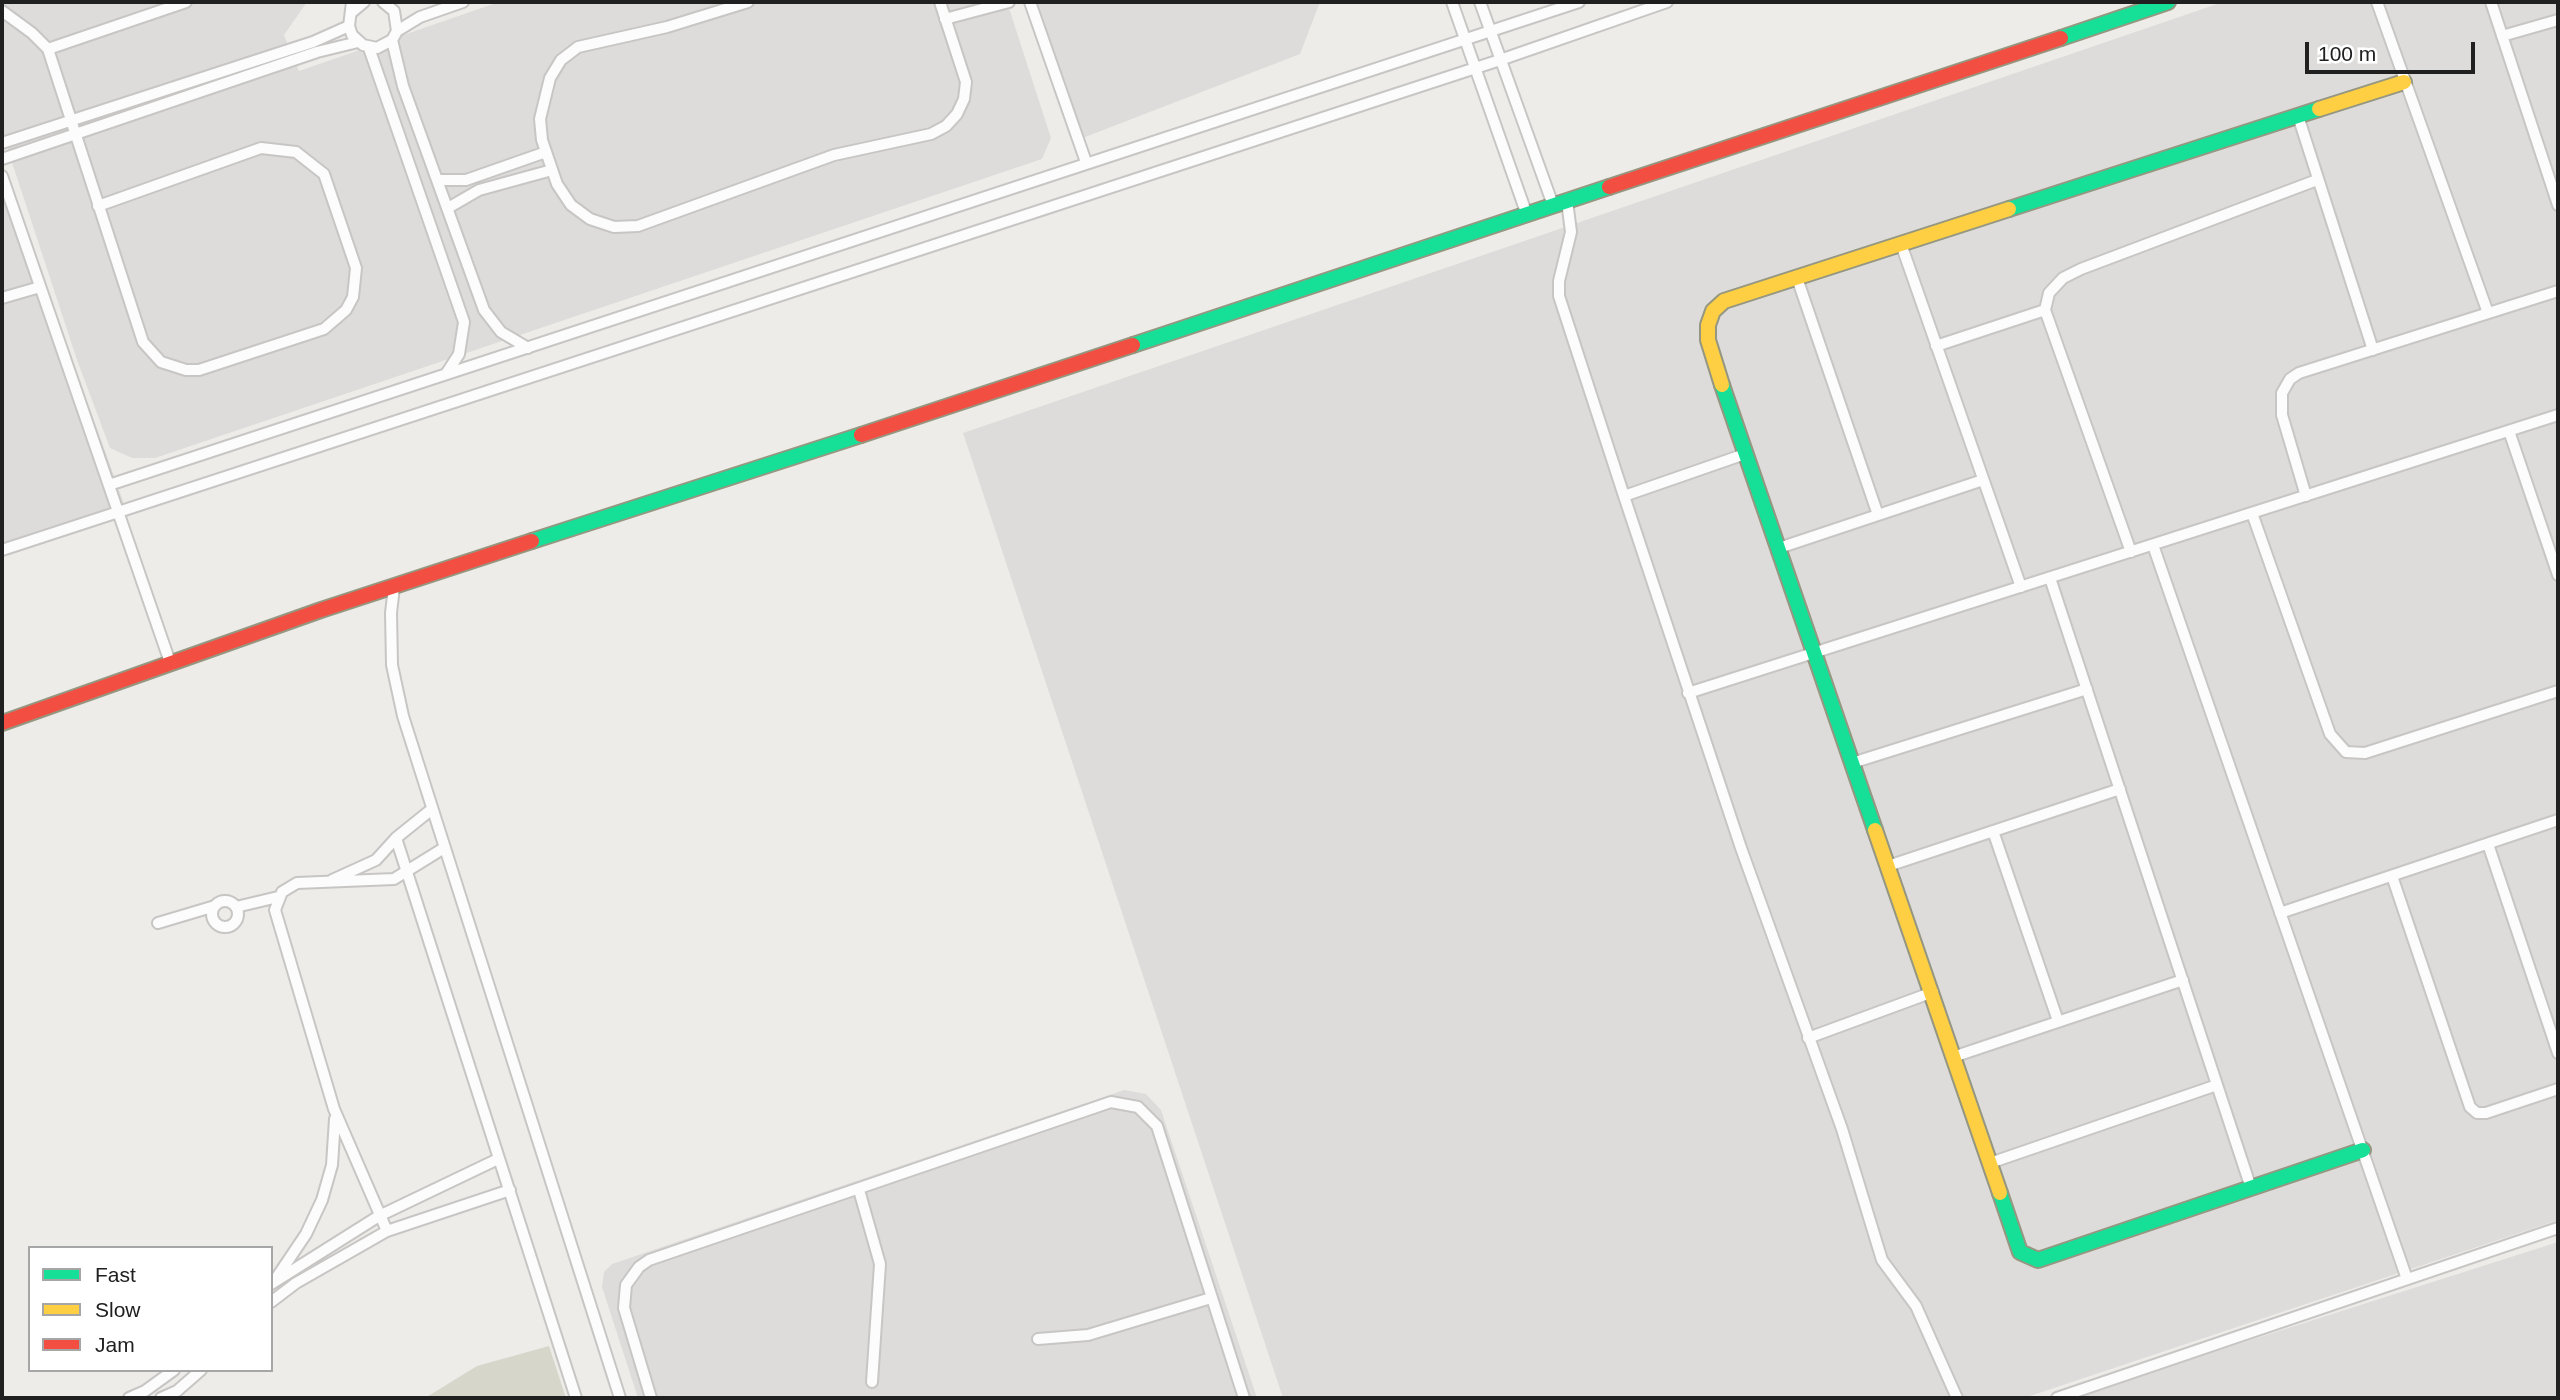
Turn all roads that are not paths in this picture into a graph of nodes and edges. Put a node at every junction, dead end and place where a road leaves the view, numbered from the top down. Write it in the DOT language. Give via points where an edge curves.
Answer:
graph roads {
  1 [pos="186,2"];
  2 [pos="364,2"];
  3 [pos="383,2"];
  4 [pos="463,2"];
  5 [pos="748,2"];
  6 [pos="940,2"];
  7 [pos="1009,2"];
  8 [pos="1030,2"];
  9 [pos="1452,2"];
  10 [pos="1480,2"];
  11 [pos="1579,2"];
  12 [pos="1667,2"];
  13 [pos="2168,2"];
  14 [pos="2377,2"];
  15 [pos="2491,2"];
  16 [pos="352,7"];
  17 [pos="2,11"];
  18 [pos="945,19"];
  19 [pos="2558,20"];
  20 [pos="349,26"];
  21 [pos="1490,32"];
  22 [pos="395,35"];
  23 [pos="2502,36"];
  24 [pos="1466,40"];
  25 [pos="358,42"];
  26 [pos="47,48"];
  27 [pos="369,48"];
  28 [pos="303,51"];
  29 [pos="1500,60"];
  30 [pos="1475,66"];
  31 [pos="2404,82"];
  32 [pos="2298,116"];
  33 [pos="71,120"];
  34 [pos="76,135"];
  35 [pos="2,143"];
  36 [pos="545,152"];
  37 [pos="2,159"];
  38 [pos="1086,162"];
  39 [pos="552,170"];
  40 [pos="2,176"];
  41 [pos="439,180"];
  42 [pos="2317,180"];
  43 [pos="1560,203"];
  44 [pos="2558,205"];
  45 [pos="98,206"];
  46 [pos="449,208"];
  47 [pos="1527,215"];
  48 [pos="1900,244"];
  49 [pos="1797,278"];
  50 [pos="40,287"];
  51 [pos="2558,291"];
  52 [pos="2,298"];
  53 [pos="2046,310"];
  54 [pos="2488,313"];
  55 [pos="1936,346"];
  56 [pos="528,348"];
  57 [pos="2373,350"];
  58 [pos="444,375"];
  59 [pos="2558,415"];
  60 [pos="2509,431"];
  61 [pos="1745,454"];
  62 [pos="1983,480"];
  63 [pos="109,485"];
  64 [pos="1623,496"];
  65 [pos="2306,496"];
  66 [pos="118,512"];
  67 [pos="2252,513"];
  68 [pos="1878,515"];
  69 [pos="2152,545"];
  70 [pos="1779,548"];
  71 [pos="2,550"];
  72 [pos="2131,552"];
  73 [pos="2558,575"];
  74 [pos="2050,578"];
  75 [pos="394,587"];
  76 [pos="2021,587"];
  77 [pos="1815,654"];
  78 [pos="171,665"];
  79 [pos="2087,689"];
  80 [pos="2558,691"];
  81 [pos="1688,693"];
  82 [pos="2,723"];
  83 [pos="1852,763"];
  84 [pos="2120,789"];
  85 [pos="432,809"];
  86 [pos="2558,820"];
  87 [pos="1993,831"];
  88 [pos="396,838"];
  89 [pos="2488,844"];
  90 [pos="444,848"];
  91 [pos="1888,866"];
  92 [pos="407,872"];
  93 [pos="2392,876"];
  94 [pos="332,880"];
  95 [pos="278,897"];
  96 [pos="215,906"];
  97 [pos="236,907"];
  98 [pos="2280,913"];
  99 [pos="158,923"];
  100 [pos="2183,979"];
  101 [pos="1933,992"];
  102 [pos="2058,1021"];
  103 [pos="1808,1038"];
  104 [pos="2558,1053"];
  105 [pos="1953,1057"];
  106 [pos="2217,1085"];
  107 [pos="2558,1089"];
  108 [pos="334,1109"];
  109 [pos="2363,1150"];
  110 [pos="498,1159"];
  111 [pos="1990,1163"];
  112 [pos="2251,1188"];
  113 [pos="510,1189"];
  114 [pos="859,1191"];
  115 [pos="379,1216"];
  116 [pos="2558,1228"];
  117 [pos="387,1231"];
  118 [pos="2407,1279"];
  119 [pos="273,1282"];
  120 [pos="273,1282"];
  121 [pos="1212,1298"];
  122 [pos="273,1300"];
  123 [pos="1038,1339"];
  124 [pos="171,1372"];
  125 [pos="199,1372"];
  126 [pos="872,1382"];
  127 [pos="130,1398"];
  128 [pos="161,1398"];
  129 [pos="576,1398"];
  130 [pos="620,1398"];
  131 [pos="651,1398"];
  132 [pos="1244,1398"];
  133 [pos="1957,1398"];
  134 [pos="2057,1398"];
  1 -- 26 [label="street"];
  2 -- 16 [label="street"];
  3 -- 22 [label="street" via="394,11"];
  4 -- 22 [label="street" via="420,17"];
  5 -- 36 [label="street" via="578,47 561,60 543,98 540,119"];
  6 -- 18 [label="street"];
  7 -- 18 [label="street"];
  8 -- 38 [label="street"];
  9 -- 24 [label="street"];
  10 -- 21 [label="street"];
  11 -- 21 [label="street"];
  12 -- 29 [label="street"];
  13 -- 43 [label="street"];
  14 -- 31 [label="street"];
  15 -- 23 [label="street"];
  16 -- 20 [label="street"];
  17 -- 26 [label="street"];
  18 -- 39 [label="street" via="966,82 964,99 946,126 931,134 834,155 638,226 614,227 590,219 570,205"];
  19 -- 23 [label="street"];
  20 -- 25 [label="street"];
  20 -- 28 [label="street"];
  21 -- 24 [label="street"];
  21 -- 29 [label="street"];
  22 -- 27 [label="street" via="386,45"];
  22 -- 41 [label="street" via="403,86"];
  23 -- 44 [label="street"];
  24 -- 30 [label="street"];
  24 -- 38 [label="street"];
  25 -- 27 [label="street"];
  25 -- 28 [label="street"];
  26 -- 33 [label="street"];
  27 -- 58 [label="street" via="464,322 460,354"];
  28 -- 33 [label="street"];
  28 -- 34 [label="street"];
  29 -- 30 [label="street"];
  29 -- 43 [label="street"];
  30 -- 47 [label="street"];
  30 -- 66 [label="street"];
  31 -- 32 [label="street"];
  31 -- 54 [label="street"];
  32 -- 42 [label="street"];
  32 -- 48 [label="street"];
  33 -- 34 [label="street"];
  33 -- 35 [label="street"];
  34 -- 37 [label="street"];
  34 -- 45 [label="street"];
  36 -- 39 [label="street"];
  36 -- 41 [label="street" via="467,180"];
  38 -- 56 [label="street"];
  39 -- 46 [label="street" via="479,190"];
  40 -- 50 [label="street"];
  41 -- 46 [label="street"];
  42 -- 53 [label="street" via="2081,269 2063,278 2049,293"];
  42 -- 57 [label="street"];
  43 -- 47 [label="street"];
  43 -- 64 [label="street" via="1571,232 1559,296"];
  45 -- 45 [label="street" via="142,342 173,368 199,370 324,329 353,297 356,268 324,174 296,152 261,148"];
  46 -- 56 [label="street" via="489,318 509,339"];
  47 -- 75 [label="street"];
  48 -- 49 [label="street"];
  48 -- 55 [label="street"];
  49 -- 61 [label="street" via="1724,301 1713,311 1708,325 1708,340"];
  49 -- 68 [label="street"];
  50 -- 52 [label="street"];
  50 -- 63 [label="street"];
  51 -- 54 [label="street"];
  53 -- 55 [label="street"];
  53 -- 72 [label="street"];
  54 -- 57 [label="street"];
  55 -- 62 [label="street"];
  56 -- 58 [label="street"];
  57 -- 65 [label="street" via="2299,373 2284,388 2282,415"];
  58 -- 63 [label="street"];
  59 -- 60 [label="street"];
  60 -- 65 [label="street"];
  60 -- 73 [label="street"];
  61 -- 64 [label="street"];
  61 -- 70 [label="street"];
  62 -- 68 [label="street"];
  62 -- 76 [label="street"];
  63 -- 66 [label="street"];
  64 -- 81 [label="street"];
  65 -- 67 [label="street"];
  66 -- 71 [label="street"];
  66 -- 78 [label="street"];
  67 -- 69 [label="street"];
  67 -- 80 [label="street" via="2330,734 2346,752 2365,753"];
  68 -- 70 [label="street"];
  69 -- 72 [label="street"];
  69 -- 98 [label="street"];
  70 -- 77 [label="street"];
  72 -- 74 [label="street"];
  74 -- 76 [label="street"];
  74 -- 79 [label="street"];
  75 -- 78 [label="street"];
  75 -- 85 [label="street" via="390,639 396,691"];
  76 -- 77 [label="street"];
  77 -- 81 [label="street"];
  77 -- 83 [label="street"];
  78 -- 82 [label="street"];
  79 -- 83 [label="street"];
  79 -- 84 [label="street"];
  81 -- 103 [label="street"];
  83 -- 91 [label="street"];
  84 -- 87 [label="street"];
  84 -- 100 [label="street"];
  85 -- 88 [label="street"];
  85 -- 90 [label="street"];
  86 -- 89 [label="street"];
  87 -- 91 [label="street"];
  87 -- 102 [label="street"];
  88 -- 92 [label="street"];
  88 -- 94 [label="street" via="376,860"];
  89 -- 93 [label="street"];
  89 -- 104 [label="street"];
  90 -- 92 [label="street"];
  90 -- 130 [label="street"];
  91 -- 101 [label="street"];
  92 -- 94 [label="street" via="385,880"];
  92 -- 110 [label="street"];
  93 -- 98 [label="street"];
  93 -- 107 [label="street" via="2470,1107 2486,1113"];
  94 -- 95 [label="street" via="297,883"];
  95 -- 97 [label="street"];
  95 -- 108 [label="street" via="275,917"];
  96 -- 97 [label="street" via="228,901"];
  96 -- 97 [label="street" via="214,920 227,926 236,921"];
  96 -- 99 [label="street"];
  98 -- 109 [label="street"];
  100 -- 102 [label="street"];
  100 -- 106 [label="street"];
  101 -- 103 [label="street"];
  101 -- 105 [label="street"];
  102 -- 105 [label="street"];
  103 -- 133 [label="street" via="1882,1260 1916,1306"];
  105 -- 111 [label="street"];
  106 -- 111 [label="street"];
  106 -- 112 [label="street"];
  108 -- 115 [label="street"];
  108 -- 119 [label="street" via="332,1165 322,1200 306,1234"];
  109 -- 112 [label="street"];
  109 -- 118 [label="street"];
  110 -- 113 [label="street"];
  110 -- 115 [label="street"];
  111 -- 112 [label="street" via="2020,1252 2032,1259"];
  113 -- 117 [label="street"];
  113 -- 129 [label="street"];
  114 -- 121 [label="street" via="1098,1106 1125,1102 1138,1107 1157,1126"];
  114 -- 126 [label="street" via="880,1264"];
  114 -- 131 [label="street" via="639,1267 626,1285 624,1308"];
  115 -- 117 [label="street"];
  115 -- 120 [label="street"];
  116 -- 118 [label="street"];
  117 -- 122 [label="street"];
  118 -- 134 [label="street"];
  121 -- 123 [label="street" via="1088,1335"];
  121 -- 132 [label="street"];
  124 -- 127 [label="street"];
  125 -- 128 [label="street"];
}
